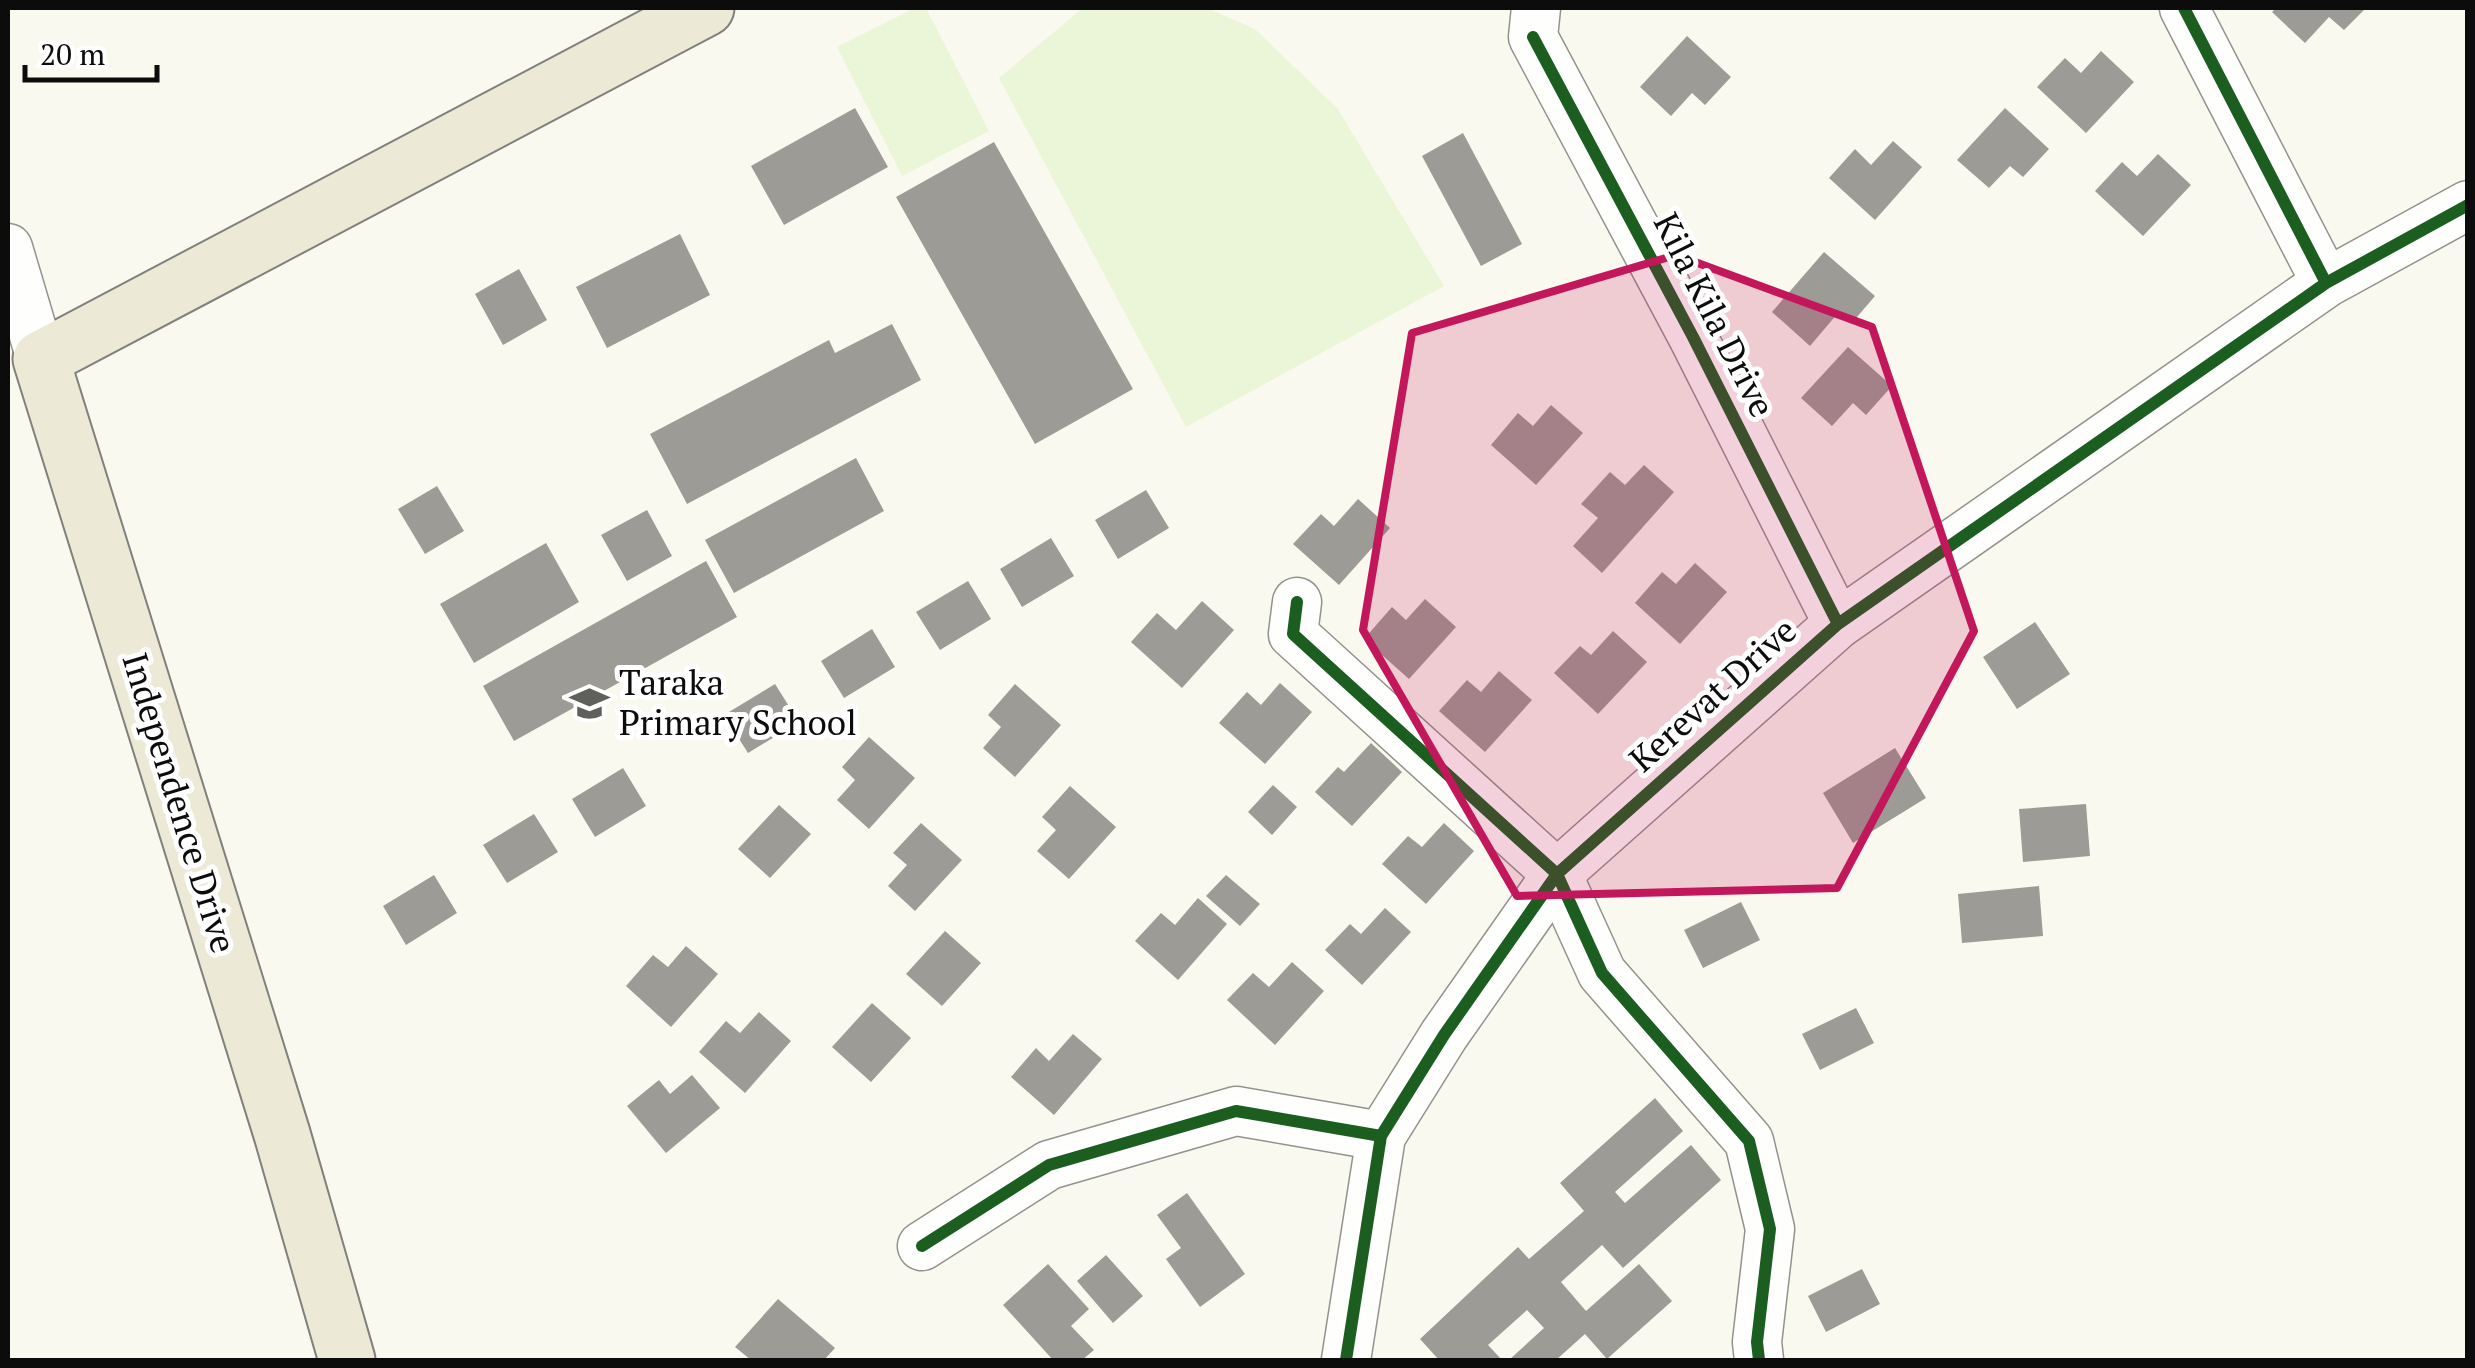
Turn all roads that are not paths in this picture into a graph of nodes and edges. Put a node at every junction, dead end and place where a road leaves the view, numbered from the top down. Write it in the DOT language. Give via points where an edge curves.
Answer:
graph roads {
  1 [pos="706,8"];
  2 [pos="2184,8"];
  3 [pos="1535,22"];
  4 [pos="2468,204"];
  5 [pos="8,248"];
  6 [pos="2326,283"];
  7 [pos="42,359"];
  8 [pos="1297,602"];
  9 [pos="1838,624"];
  10 [pos="1557,874"];
  11 [pos="1382,1136"];
  12 [pos="922,1246"];
  13 [pos="347,1360"];
  14 [pos="1346,1360"];
  15 [pos="1759,1360"];
  1 -- 7 [label="main road"];
  2 -- 6 [label="street"];
  3 -- 9 [label="street, Kila Kila Drive"];
  4 -- 6 [label="street, Kerevat Drive"];
  5 -- 7 [label="street, Independence Drive"];
  6 -- 9 [label="street, Kerevat Drive"];
  7 -- 13 [label="main road, Independence Drive"];
  8 -- 10 [label="street" via="1293,634"];
  9 -- 10 [label="street, Kerevat Drive"];
  10 -- 11 [label="street, Kerevat Drive"];
  10 -- 15 [label="street" via="1602,973 1749,1141 1770,1229"];
  11 -- 12 [label="street" via="1236,1111 1049,1165"];
  11 -- 14 [label="street, Kerevat Drive"];
}
